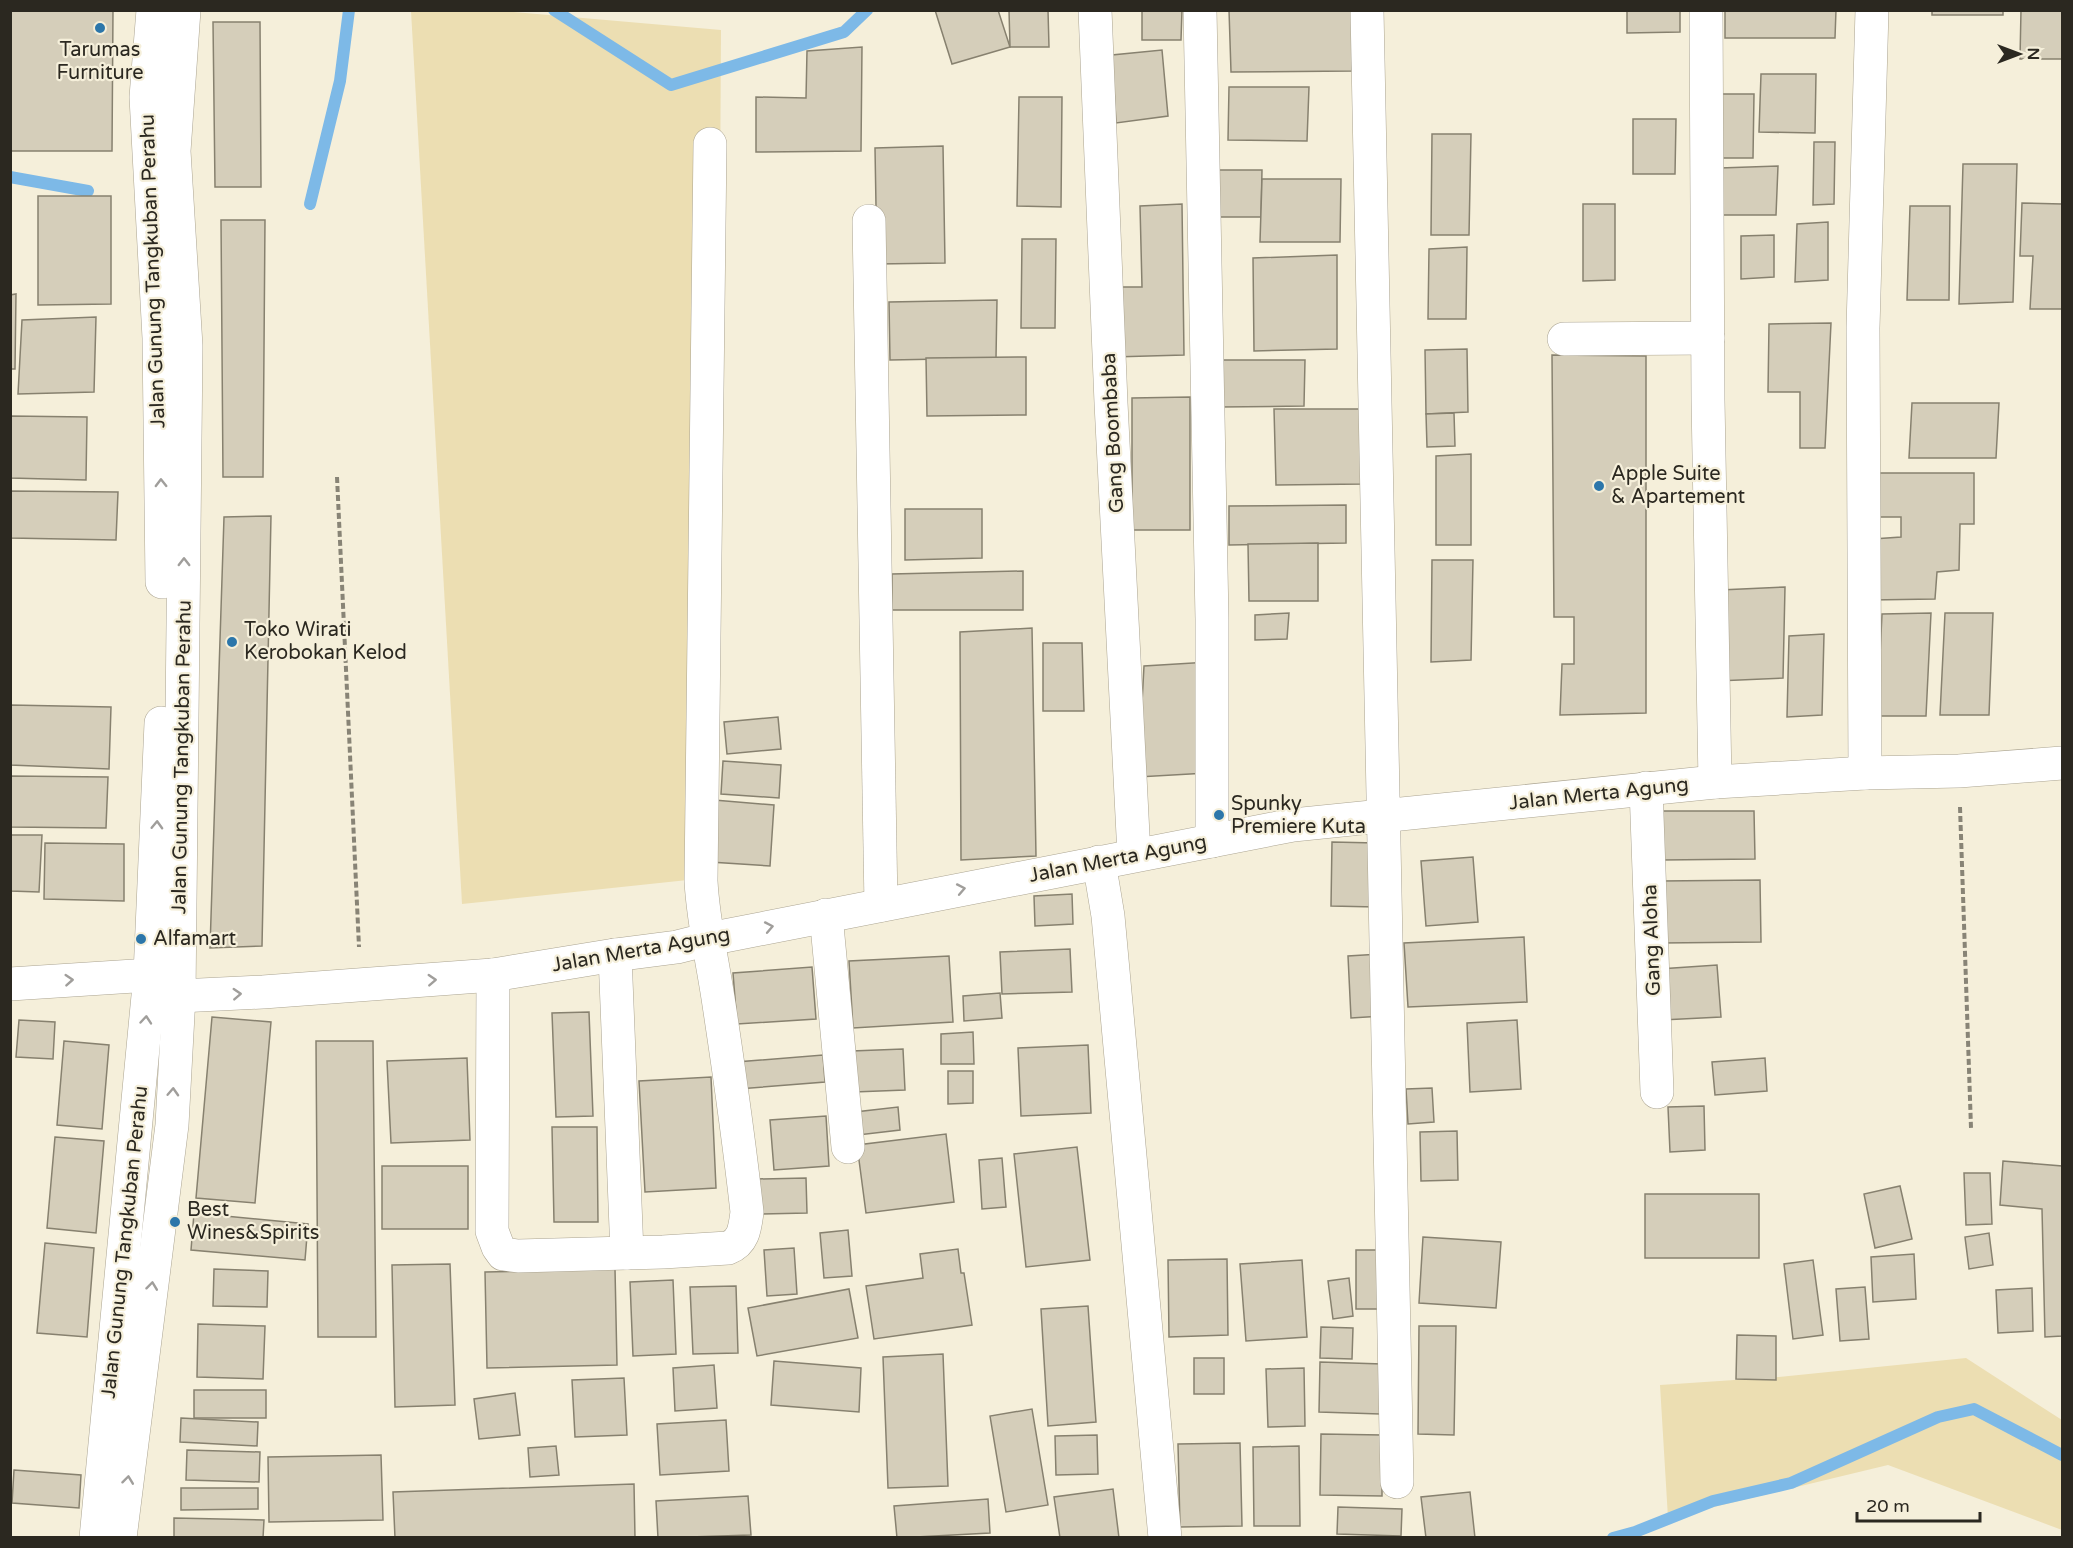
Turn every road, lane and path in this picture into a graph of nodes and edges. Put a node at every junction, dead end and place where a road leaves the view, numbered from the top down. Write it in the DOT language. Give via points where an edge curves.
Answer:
graph roads {
  1 [pos="153,10"];
  2 [pos="184,10"];
  3 [pos="1095,10"];
  4 [pos="1200,10"];
  5 [pos="1367,10"];
  6 [pos="1706,10"];
  7 [pos="1872,10"];
  8 [pos="710,144"];
  9 [pos="869,221"];
  10 [pos="1564,339"];
  11 [pos="1708,339"];
  12 [pos="337,477"];
  13 [pos="2062,763"];
  14 [pos="1959,771"];
  15 [pos="1865,773"];
  16 [pos="1715,782"];
  17 [pos="1646,788"];
  18 [pos="1384,817"];
  19 [pos="1212,841"];
  20 [pos="1134,855"];
  21 [pos="1099,862"];
  22 [pos="881,905"];
  23 [pos="826,915"];
  24 [pos="709,939"];
  25 [pos="615,955"];
  26 [pos="150,975"];
  27 [pos="493,975"];
  28 [pos="10,984"];
  29 [pos="361,984"];
  30 [pos="179,996"];
  31 [pos="1657,1092"];
  32 [pos="1971,1128"];
  33 [pos="848,1148"];
  34 [pos="627,1253"];
  35 [pos="1398,1482"];
  36 [pos="96,1538"];
  37 [pos="120,1538"];
  38 [pos="1165,1538"];
  26 -- 1 [label="street, Jalan Gunung Tangkuban Perahu, one-way" via="163,687 159,338 146,97"];
  30 -- 2 [label="street, Jalan Gunung Tangkuban Perahu, one-way" via="186,346 174,151"];
  3 -- 20 [label="street, Gang Boombaba"];
  4 -- 19 [label="street" via="1212,607"];
  5 -- 18 [label="street"];
  6 -- 11 [label="street"];
  7 -- 15 [label="street" via="1863,328"];
  8 -- 24 [label="street" via="701,881"];
  9 -- 22 [label="street"];
  10 -- 11 [label="street"];
  11 -- 16 [label="street"];
  12 -- 29 [label="path"];
  13 -- 14 [label="street, Jalan Merta Agung"];
  14 -- 15 [label="street, Jalan Merta Agung"];
  14 -- 32 [label="path"];
  15 -- 16 [label="street, Jalan Merta Agung"];
  16 -- 17 [label="street, Jalan Merta Agung"];
  17 -- 18 [label="street, Jalan Merta Agung"];
  17 -- 31 [label="street, Gang Aloha"];
  18 -- 19 [label="street, Jalan Merta Agung" via="1293,825"];
  18 -- 35 [label="street"];
  19 -- 20 [label="street, Jalan Merta Agung"];
  20 -- 21 [label="street, Jalan Merta Agung"];
  22 -- 21 [label="street, Jalan Merta Agung, one-way"];
  21 -- 38 [label="street" via="1109,928"];
  22 -- 23 [label="street, Jalan Merta Agung"];
  24 -- 23 [label="street, Jalan Merta Agung, one-way"];
  23 -- 33 [label="street"];
  24 -- 25 [label="street, Jalan Merta Agung"];
  24 -- 34 [label="street" via="741,1158 747,1212 744,1233 728,1248"];
  25 -- 27 [label="street, Jalan Merta Agung"];
  25 -- 34 [label="street"];
  28 -- 26 [label="street, one-way"];
  36 -- 26 [label="street, Jalan Gunung Tangkuban Perahu, one-way"];
  29 -- 27 [label="street, Jalan Merta Agung, one-way"];
  27 -- 34 [label="street" via="492,1231 498,1247 503,1254 518,1256"];
  30 -- 29 [label="street, Jalan Merta Agung, one-way"];
  37 -- 30 [label="street, Jalan Gunung Tangkuban Perahu, one-way" via="171,1125"];
}
